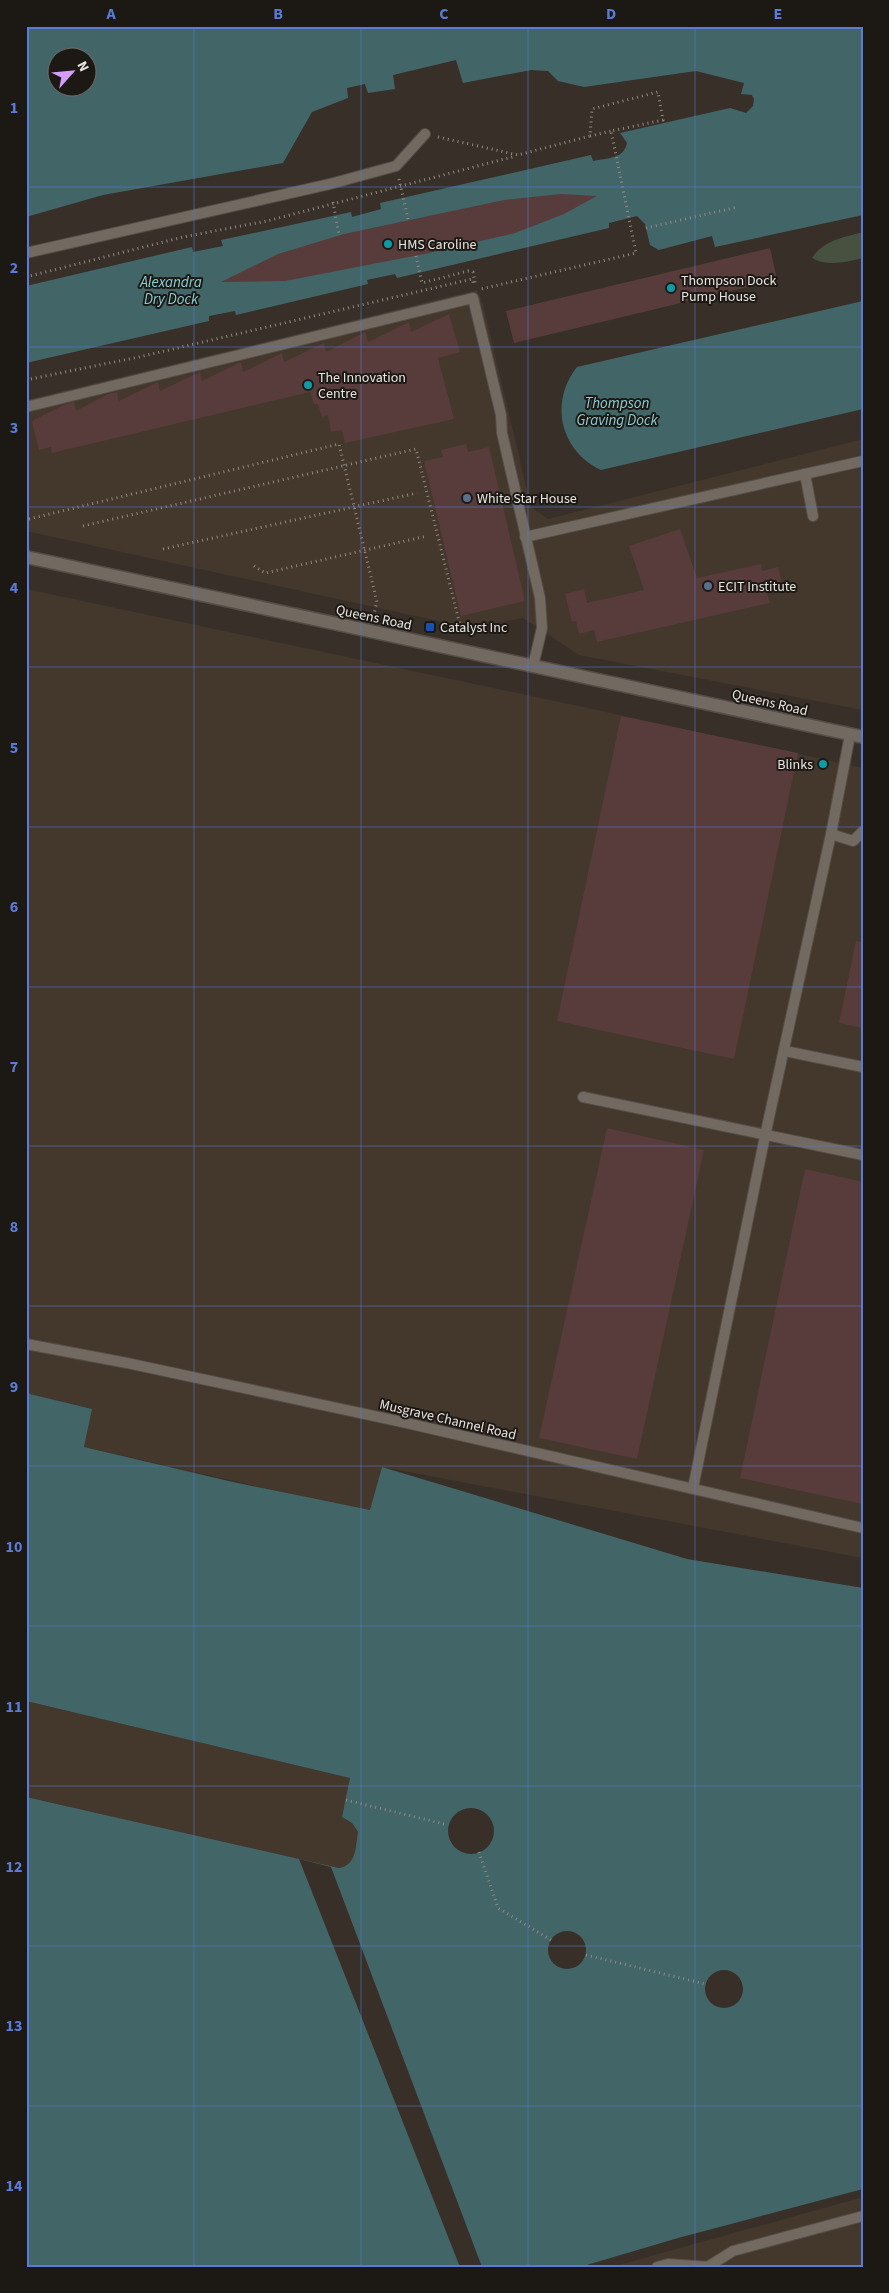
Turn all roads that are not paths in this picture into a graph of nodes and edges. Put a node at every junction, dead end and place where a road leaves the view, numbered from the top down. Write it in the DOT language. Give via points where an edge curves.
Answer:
graph roads {
  1 [pos="425,134"];
  2 [pos="26,253"];
  3 [pos="26,407"];
  4 [pos="863,460"];
  5 [pos="805,474"];
  6 [pos="813,516"];
  7 [pos="525,537"];
  8 [pos="26,557"];
  9 [pos="533,666"];
  10 [pos="857,736"];
  11 [pos="863,832"];
  12 [pos="832,834"];
  13 [pos="785,1051"];
  14 [pos="863,1067"];
  15 [pos="583,1097"];
  16 [pos="766,1136"];
  17 [pos="863,1156"];
  18 [pos="26,1344"];
  19 [pos="692,1488"];
  20 [pos="863,1528"];
  21 [pos="863,2216"];
  22 [pos="710,2266"];
  23 [pos="657,2267"];
  1 -- 2 [label="lane" via="396,166"];
  3 -- 7 [label="lane" via="473,298"];
  4 -- 5 [label="lane"];
  5 -- 6 [label="lane"];
  5 -- 7 [label="lane"];
  7 -- 9 [label="lane" via="540,598 542,628"];
  8 -- 9 [label="street, Queens Road"];
  9 -- 10 [label="street, Queens Road"];
  10 -- 12 [label="lane"];
  11 -- 12 [label="lane" via="852,840"];
  12 -- 13 [label="lane"];
  13 -- 14 [label="lane"];
  13 -- 16 [label="lane"];
  15 -- 16 [label="lane"];
  16 -- 17 [label="lane"];
  16 -- 19 [label="lane"];
  18 -- 19 [label="lane, Musgrave Channel Road" via="373,1416"];
  19 -- 20 [label="lane, Musgrave Channel Road"];
  21 -- 22 [label="lane" via="733,2251"];
  22 -- 23 [label="lane" via="668,2264"];
}
